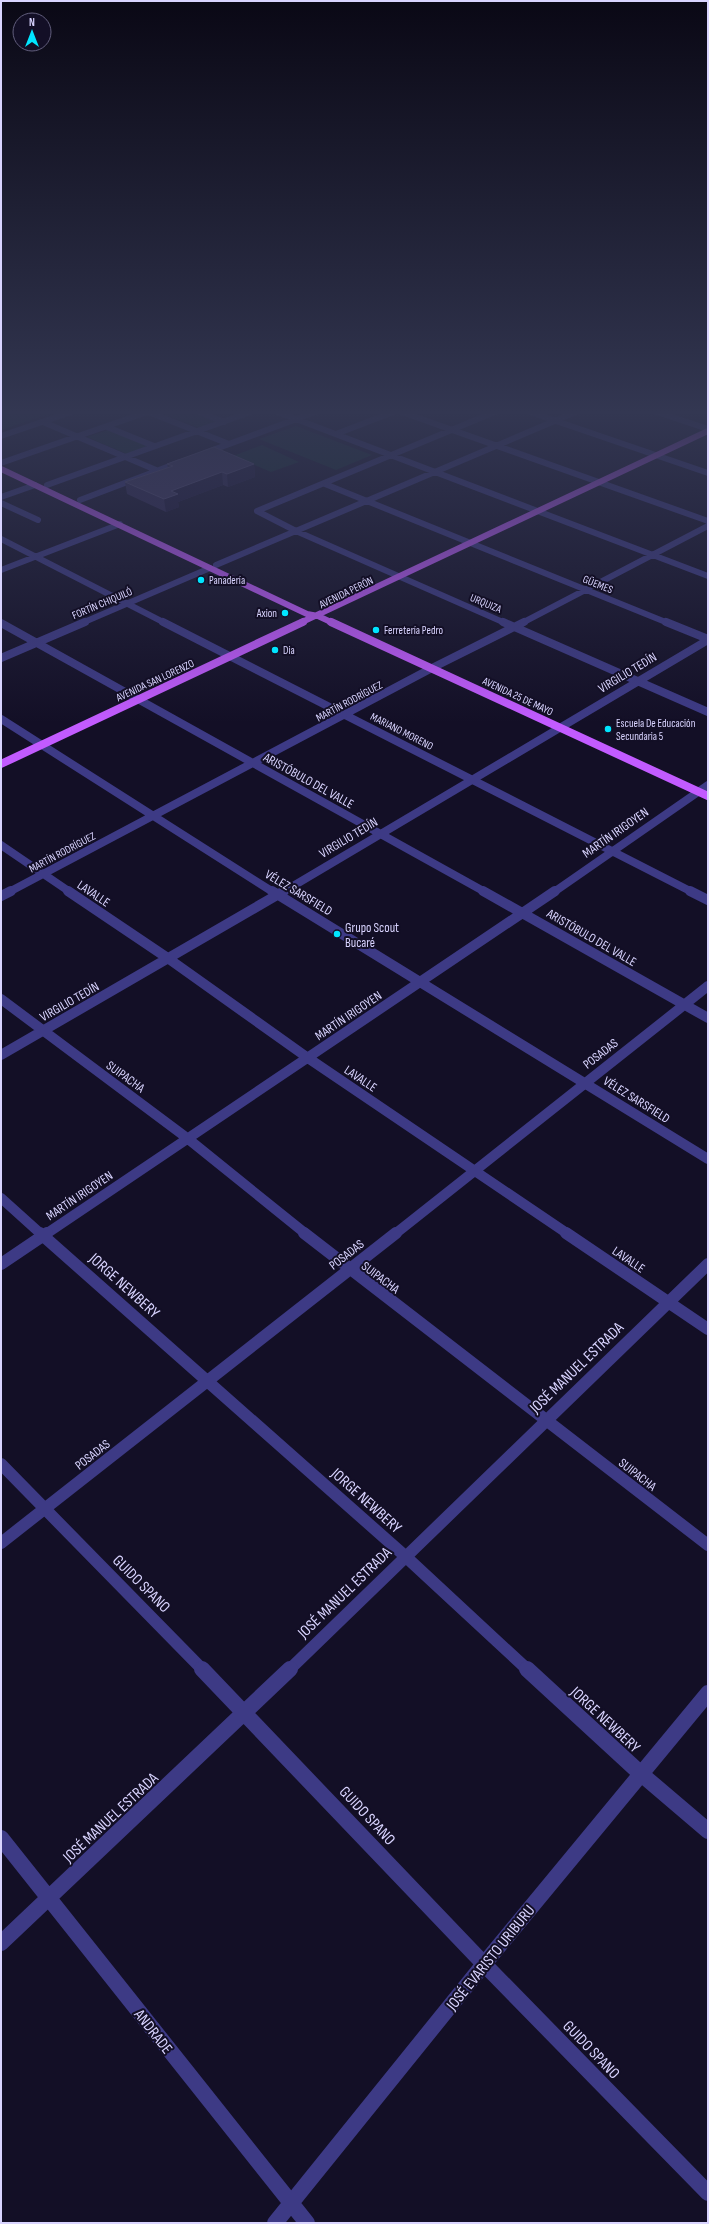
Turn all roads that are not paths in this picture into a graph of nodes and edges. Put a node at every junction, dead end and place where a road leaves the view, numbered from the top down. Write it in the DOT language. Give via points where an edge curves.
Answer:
graph roads {
  1 [pos="27,515"];
  2 [pos="104,515"];
  3 [pos="107,515"];
  4 [pos="262,515"];
  5 [pos="336,515"];
  6 [pos="401,515"];
  7 [pos="530,515"];
  8 [pos="544,515"];
  9 [pos="691,515"];
  10 [pos="38,520"];
  11 [pos="708,521"];
  12 [pos="122,523"];
  13 [pos="708,526"];
  14 [pos="296,532"];
  15 [pos="1,539"];
  16 [pos="470,543"];
  17 [pos="653,555"];
  18 [pos="37,556"];
  19 [pos="213,566"];
  20 [pos="1,570"];
  21 [pos="708,576"];
  22 [pos="401,577"];
  23 [pos="587,590"];
  24 [pos="128,604"];
  25 [pos="318,616"];
  26 [pos="1,623"];
  27 [pos="516,626"];
  28 [pos="708,639"];
  29 [pos="38,643"];
  30 [pos="232,657"];
  31 [pos="1,658"];
  32 [pos="432,668"];
  33 [pos="637,682"];
  34 [pos="139,700"];
  35 [pos="708,712"];
  36 [pos="346,715"];
  37 [pos="1,720"];
  38 [pos="561,728"];
  39 [pos="42,745"];
  40 [pos="1,764"];
  41 [pos="254,764"];
  42 [pos="473,779"];
  43 [pos="708,785"];
  44 [pos="698,792"];
  45 [pos="708,796"];
  46 [pos="154,815"];
  47 [pos="379,834"];
  48 [pos="1,845"];
  49 [pos="612,850"];
  50 [pos="44,875"];
  51 [pos="277,894"];
  52 [pos="1,896"];
  53 [pos="708,900"];
  54 [pos="523,913"];
  55 [pos="168,959"];
  56 [pos="421,981"];
  57 [pos="708,986"];
  58 [pos="1,999"];
  59 [pos="684,1005"];
  60 [pos="708,1018"];
  61 [pos="42,1031"];
  62 [pos="1,1055"];
  63 [pos="308,1058"];
  64 [pos="585,1082"];
  65 [pos="187,1138"];
  66 [pos="708,1159"];
  67 [pos="475,1171"];
  68 [pos="1,1198"];
  69 [pos="44,1235"];
  70 [pos="1,1264"];
  71 [pos="708,1264"];
  72 [pos="349,1269"];
  73 [pos="668,1301"];
  74 [pos="708,1329"];
  75 [pos="208,1381"];
  76 [pos="546,1420"];
  77 [pos="1,1464"];
  78 [pos="44,1509"];
  79 [pos="1,1543"];
  80 [pos="708,1545"];
  81 [pos="405,1556"];
  82 [pos="708,1693"];
  83 [pos="245,1712"];
  84 [pos="640,1773"];
  85 [pos="708,1831"];
  86 [pos="1,1838"];
  87 [pos="48,1898"];
  88 [pos="1,1943"];
  89 [pos="484,1964"];
  90 [pos="708,2193"];
  91 [pos="291,2204"];
  92 [pos="275,2223"];
  93 [pos="306,2223"];
  1 -- 10 [label="street"];
  2 -- 12 [label="main road, AVENIDA 25 DE MAYO"];
  3 -- 12 [label="main road, AVENIDA 25 DE MAYO"];
  4 -- 14 [label="street, URQUIZA"];
  5 -- 14 [label="street, FORTÍN CHIQUILÓ"];
  6 -- 16 [label="street, GÜEMES"];
  7 -- 16 [label="main road, AVENIDA PERÓN"];
  8 -- 17 [label="street"];
  9 -- 11 [label="street"];
  12 -- 18 [label="street"];
  12 -- 19 [label="main road, AVENIDA 25 DE MAYO"];
  13 -- 17 [label="street, MARTÍN RODRÍGUEZ"];
  14 -- 19 [label="street, FORTÍN CHIQUILÓ"];
  14 -- 22 [label="street, URQUIZA"];
  15 -- 18 [label="street, MARIANO MORENO"];
  16 -- 22 [label="main road, AVENIDA PERÓN"];
  16 -- 23 [label="street, GÜEMES"];
  17 -- 21 [label="street"];
  17 -- 23 [label="street, MARTÍN RODRÍGUEZ"];
  18 -- 20 [label="street"];
  18 -- 24 [label="street, MARIANO MORENO"];
  19 -- 24 [label="street, FORTÍN CHIQUILÓ"];
  19 -- 25 [label="main road, AVENIDA 25 DE MAYO" via="314,611"];
  22 -- 25 [label="main road, AVENIDA PERÓN"];
  22 -- 27 [label="street, URQUIZA"];
  23 -- 27 [label="street, MARTÍN RODRÍGUEZ"];
  23 -- 28 [label="street, GÜEMES"];
  24 -- 29 [label="street, FORTÍN CHIQUILÓ"];
  24 -- 30 [label="street, MARIANO MORENO"];
  25 -- 30 [label="main road, AVENIDA SAN LORENZO"];
  25 -- 32 [label="main road, AVENIDA 25 DE MAYO"];
  26 -- 29 [label="street, ARISTÓBULO DEL VALLE"];
  27 -- 32 [label="street, MARTÍN RODRÍGUEZ"];
  27 -- 33 [label="street, URQUIZA"];
  28 -- 33 [label="street, VIRGILIO TEDÍN"];
  29 -- 31 [label="street, FORTÍN CHIQUILÓ"];
  29 -- 34 [label="street, ARISTÓBULO DEL VALLE"];
  30 -- 34 [label="main road, AVENIDA SAN LORENZO"];
  30 -- 36 [label="street, MARIANO MORENO"];
  32 -- 36 [label="street, MARTÍN RODRÍGUEZ"];
  32 -- 38 [label="main road, AVENIDA 25 DE MAYO"];
  33 -- 35 [label="street, URQUIZA"];
  33 -- 38 [label="street, VIRGILIO TEDÍN"];
  34 -- 39 [label="main road, AVENIDA SAN LORENZO"];
  34 -- 41 [label="street, ARISTÓBULO DEL VALLE"];
  36 -- 41 [label="street, MARTÍN RODRÍGUEZ"];
  36 -- 42 [label="street, MARIANO MORENO"];
  37 -- 39 [label="street, VÉLEZ SARSFIELD"];
  38 -- 42 [label="street, VIRGILIO TEDÍN"];
  38 -- 44 [label="main road, AVENIDA 25 DE MAYO"];
  39 -- 40 [label="main road, AVENIDA SAN LORENZO"];
  39 -- 46 [label="street, VÉLEZ SARSFIELD"];
  41 -- 46 [label="street, MARTÍN RODRÍGUEZ"];
  41 -- 47 [label="street, ARISTÓBULO DEL VALLE"];
  42 -- 47 [label="street, VIRGILIO TEDÍN"];
  42 -- 49 [label="street, MARIANO MORENO"];
  43 -- 44 [label="street, MARTÍN IRIGOYEN"];
  44 -- 45 [label="main road, AVENIDA 25 DE MAYO"];
  44 -- 49 [label="street, MARTÍN IRIGOYEN"];
  46 -- 50 [label="street, MARTÍN RODRÍGUEZ"];
  46 -- 51 [label="street, VÉLEZ SARSFIELD"];
  47 -- 51 [label="street, VIRGILIO TEDÍN"];
  47 -- 54 [label="street, ARISTÓBULO DEL VALLE"];
  48 -- 50 [label="street, LAVALLE"];
  49 -- 53 [label="street, MARIANO MORENO"];
  49 -- 54 [label="street, MARTÍN IRIGOYEN"];
  50 -- 52 [label="street, MARTÍN RODRÍGUEZ"];
  50 -- 55 [label="street, LAVALLE"];
  51 -- 55 [label="street, VIRGILIO TEDÍN"];
  51 -- 56 [label="street, VÉLEZ SARSFIELD"];
  54 -- 56 [label="street, MARTÍN IRIGOYEN"];
  54 -- 59 [label="street, ARISTÓBULO DEL VALLE"];
  55 -- 61 [label="street, VIRGILIO TEDÍN"];
  55 -- 63 [label="street, LAVALLE"];
  56 -- 63 [label="street, MARTÍN IRIGOYEN"];
  56 -- 64 [label="street, VÉLEZ SARSFIELD"];
  57 -- 59 [label="street, POSADAS"];
  58 -- 61 [label="street, SUIPACHA"];
  59 -- 60 [label="street, ARISTÓBULO DEL VALLE"];
  59 -- 64 [label="street, POSADAS"];
  61 -- 62 [label="street, VIRGILIO TEDÍN"];
  61 -- 65 [label="street, SUIPACHA"];
  63 -- 65 [label="street, MARTÍN IRIGOYEN"];
  63 -- 67 [label="street, LAVALLE"];
  64 -- 66 [label="street, VÉLEZ SARSFIELD"];
  64 -- 67 [label="street, POSADAS"];
  65 -- 69 [label="street, MARTÍN IRIGOYEN"];
  65 -- 72 [label="street, SUIPACHA"];
  67 -- 72 [label="street, POSADAS"];
  67 -- 73 [label="street, LAVALLE"];
  68 -- 69 [label="street, JORGE NEWBERY"];
  69 -- 70 [label="street, MARTÍN IRIGOYEN"];
  69 -- 75 [label="street, JORGE NEWBERY"];
  71 -- 73 [label="street, JOSÉ MANUEL ESTRADA"];
  72 -- 75 [label="street, POSADAS"];
  72 -- 76 [label="street, SUIPACHA"];
  73 -- 74 [label="street, LAVALLE"];
  73 -- 76 [label="street, JOSÉ MANUEL ESTRADA"];
  75 -- 78 [label="street, POSADAS"];
  75 -- 81 [label="street, JORGE NEWBERY"];
  76 -- 80 [label="street, SUIPACHA"];
  76 -- 81 [label="street, JOSÉ MANUEL ESTRADA"];
  77 -- 78 [label="street, GUIDO SPANO"];
  78 -- 79 [label="street, POSADAS"];
  78 -- 83 [label="street, GUIDO SPANO"];
  81 -- 83 [label="street, JOSÉ MANUEL ESTRADA"];
  81 -- 84 [label="street, JORGE NEWBERY"];
  82 -- 84 [label="street, JOSÉ EVARISTO URIBURU"];
  83 -- 87 [label="street, JOSÉ MANUEL ESTRADA"];
  83 -- 89 [label="street, GUIDO SPANO"];
  84 -- 85 [label="street, JORGE NEWBERY"];
  84 -- 89 [label="street, JOSÉ EVARISTO URIBURU"];
  86 -- 87 [label="street, ANDRADE"];
  87 -- 88 [label="street, JOSÉ MANUEL ESTRADA"];
  87 -- 91 [label="street, ANDRADE"];
  89 -- 90 [label="street, GUIDO SPANO"];
  89 -- 91 [label="street, JOSÉ EVARISTO URIBURU"];
  91 -- 92 [label="street, JOSÉ EVARISTO URIBURU"];
  91 -- 93 [label="street, ANDRADE"];
}
